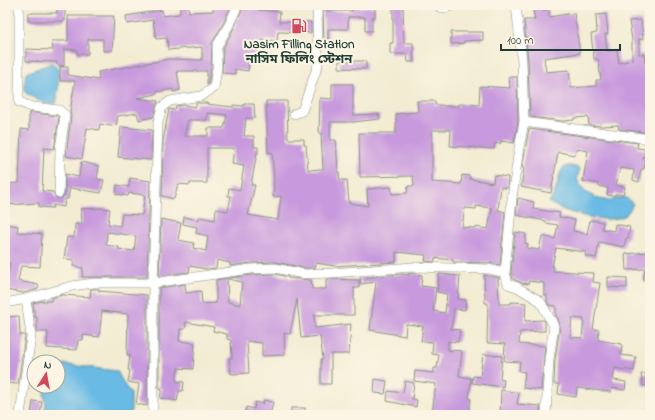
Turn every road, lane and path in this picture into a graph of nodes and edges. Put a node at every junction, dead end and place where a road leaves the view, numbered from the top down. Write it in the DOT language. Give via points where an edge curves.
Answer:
graph roads {
  1 [pos="19,5"];
  2 [pos="238,5"];
  3 [pos="317,5"];
  4 [pos="437,5"];
  5 [pos="451,5"];
  6 [pos="516,5"];
  7 [pos="294,114"];
  8 [pos="524,122"];
  9 [pos="650,138"];
  10 [pos="59,193"];
  11 [pos="505,273"];
  12 [pos="153,283"];
  13 [pos="26,299"];
  14 [pos="5,303"];
  15 [pos="20,415"];
  16 [pos="153,415"];
  17 [pos="546,415"];
  1 -- 10 [label="street" via="20,102 32,107 59,110 65,115 60,150"];
  2 -- 12 [label="street" via="217,46 214,88 201,96 170,101 162,107 158,122"];
  3 -- 7 [label="street" via="318,65 302,111"];
  4 -- 5 [label="street" via="441,8"];
  6 -- 8 [label="street" via="522,61"];
  8 -- 9 [label="street"];
  8 -- 11 [label="street" via="512,198"];
  11 -- 12 [label="street" via="489,269 413,267 304,274 275,268"];
  11 -- 17 [label="street" via="508,284 540,301 554,326 549,359"];
  12 -- 13 [label="street" via="94,283 72,286"];
  12 -- 16 [label="street"];
  13 -- 14 [label="street"];
  13 -- 15 [label="street" via="31,336"];
}
